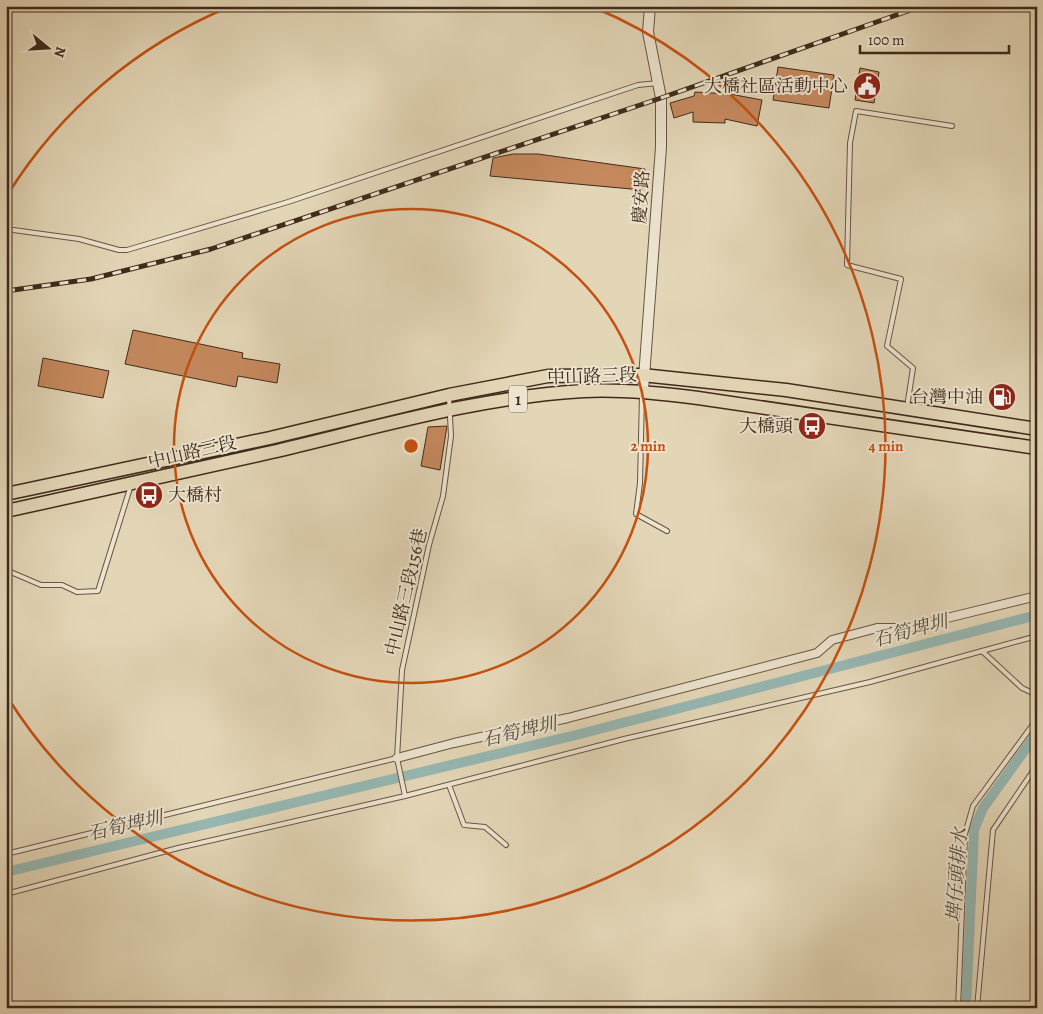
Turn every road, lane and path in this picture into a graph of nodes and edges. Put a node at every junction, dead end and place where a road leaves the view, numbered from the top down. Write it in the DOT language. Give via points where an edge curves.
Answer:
graph roads {
  1 [pos="650,6"];
  2 [pos="660,83"];
  3 [pos="952,126"];
  4 [pos="6,229"];
  5 [pos="642,375"];
  6 [pos="642,391"];
  7 [pos="449,395"];
  8 [pos="451,409"];
  9 [pos="907,409"];
  10 [pos="1037,429"];
  11 [pos="1037,448"];
  12 [pos="132,483"];
  13 [pos="6,494"];
  14 [pos="6,511"];
  15 [pos="667,531"];
  16 [pos="6,570"];
  17 [pos="1037,596"];
  18 [pos="1037,636"];
  19 [pos="982,652"];
  20 [pos="1037,695"];
  21 [pos="1037,719"];
  22 [pos="397,758"];
  23 [pos="1037,765"];
  24 [pos="449,785"];
  25 [pos="405,796"];
  26 [pos="506,845"];
  27 [pos="6,854"];
  28 [pos="6,894"];
  29 [pos="958,1008"];
  30 [pos="977,1008"];
  1 -- 2 [label="street, 慶安路" via="648,32"];
  2 -- 4 [label="lane" via="638,85 288,202 127,250 79,239"];
  2 -- 5 [label="street, 慶安路" via="661,147"];
  3 -- 9 [label="lane" via="856,112 850,143 847,265 901,279 887,346 913,368"];
  5 -- 6 [label="street, 慶安路"];
  5 -- 7 [label="main road, 中山路三段 / 1" via="548,376"];
  5 -- 9 [label="main road, 中山路三段 / 1" via="786,390"];
  6 -- 8 [label="main road, 中山路三段 / 1" via="585,391"];
  6 -- 11 [label="main road, 中山路三段 / 1" via="785,409"];
  6 -- 15 [label="lane" via="636,514"];
  7 -- 8 [label="lane, 中山路三段156巷"];
  7 -- 13 [label="main road, 中山路三段 / 1" via="270,438"];
  8 -- 12 [label="main road, 中山路三段 / 1"];
  8 -- 22 [label="lane, 中山路三段156巷" via="443,496 402,670"];
  9 -- 10 [label="main road, 中山路三段 / 1"];
  12 -- 14 [label="main road, 中山路三段 / 1"];
  12 -- 16 [label="lane" via="98,591 77,592 62,585 41,585"];
  17 -- 22 [label="street" via="906,628 876,628 832,640 817,653 568,718"];
  18 -- 19 [label="lane"];
  19 -- 20 [label="lane" via="1022,688"];
  19 -- 24 [label="lane"];
  21 -- 29 [label="lane" via="973,806 965,834"];
  22 -- 25 [label="lane, 中山路三段156巷"];
  22 -- 27 [label="lane"];
  23 -- 30 [label="lane" via="993,830"];
  24 -- 25 [label="lane"];
  24 -- 26 [label="lane" via="464,825 485,827"];
  25 -- 28 [label="lane" via="178,848"];
}
